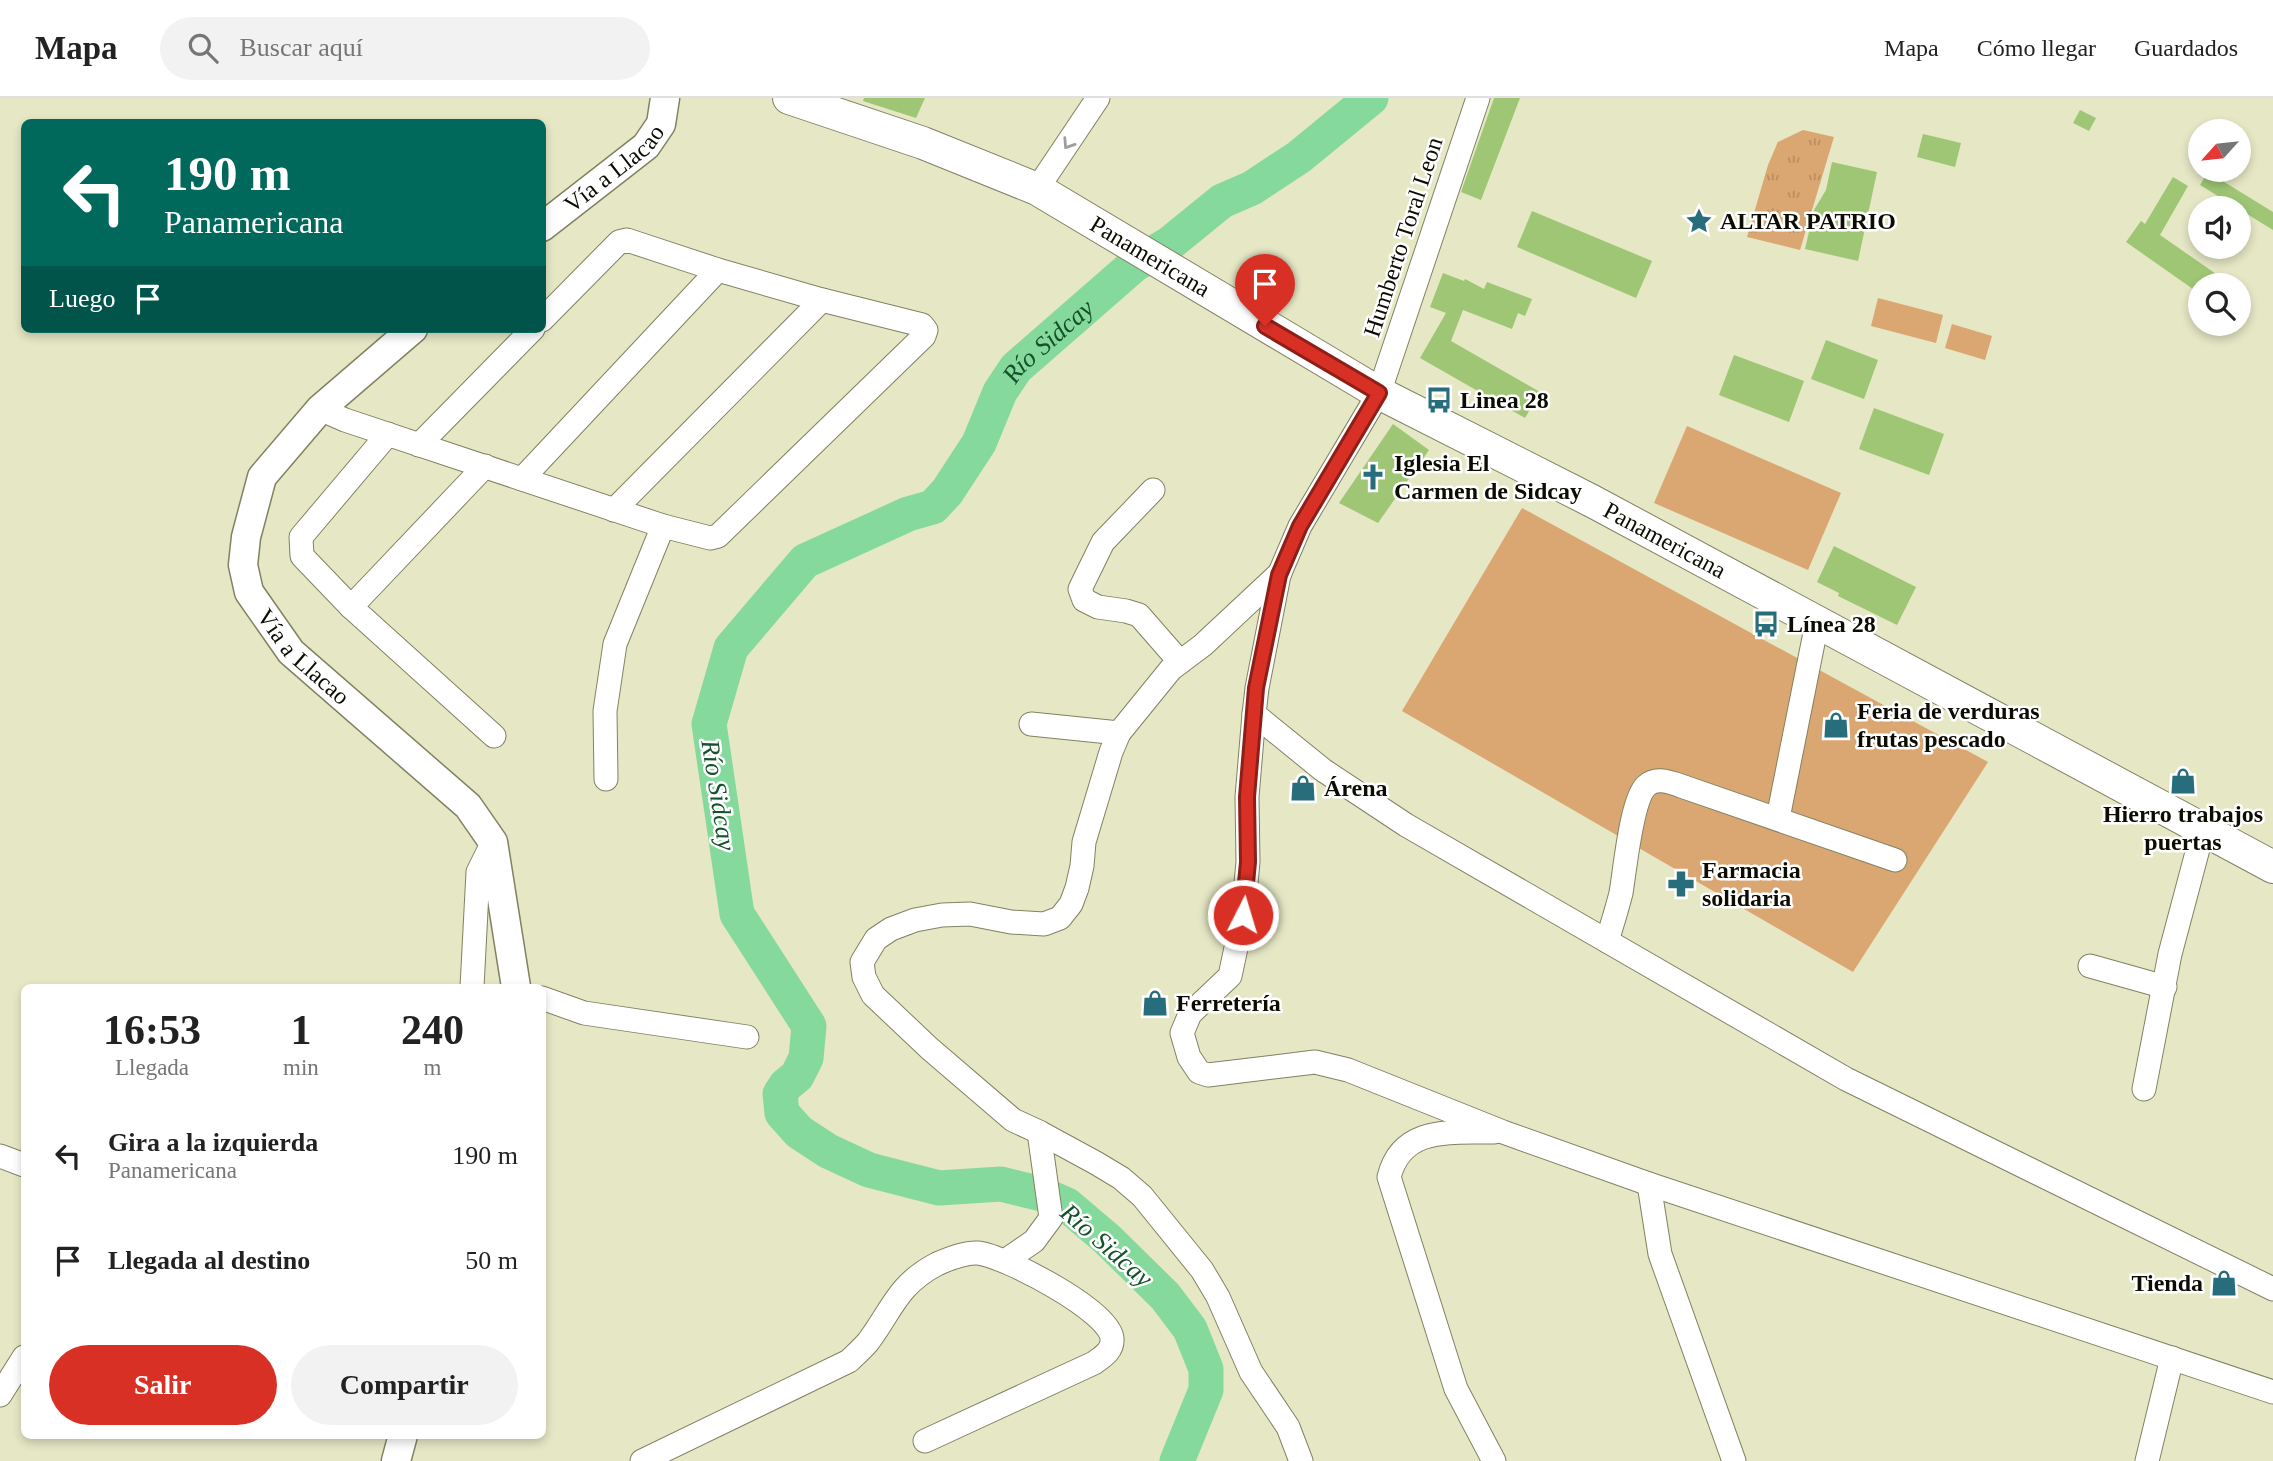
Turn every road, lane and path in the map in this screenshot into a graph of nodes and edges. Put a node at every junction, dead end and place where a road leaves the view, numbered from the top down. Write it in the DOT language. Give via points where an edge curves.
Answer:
graph roads {
  1 [pos="665,98"];
  2 [pos="789,98"];
  3 [pos="1098,98"];
  4 [pos="1478,98"];
  5 [pos="1037,189"];
  6 [pos="546,224"];
  7 [pos="718,270"];
  8 [pos="822,300"];
  9 [pos="546,316"];
  10 [pos="408,333"];
  11 [pos="529,333"];
  12 [pos="1379,393"];
  13 [pos="320,409"];
  14 [pos="388,434"];
  15 [pos="419,444"];
  16 [pos="485,466"];
  17 [pos="522,479"];
  18 [pos="1153,490"];
  19 [pos="614,510"];
  20 [pos="663,526"];
  21 [pos="1281,572"];
  22 [pos="351,607"];
  23 [pos="1817,623"];
  24 [pos="1180,662"];
  25 [pos="1254,714"];
  26 [pos="1031,724"];
  27 [pos="1119,733"];
  28 [pos="494,736"];
  29 [pos="606,779"];
  30 [pos="1779,818"];
  31 [pos="2203,830"];
  32 [pos="493,842"];
  33 [pos="1895,860"];
  34 [pos="2273,867"];
  35 [pos="1607,941"];
  36 [pos="2090,966"];
  37 [pos="472,984"];
  38 [pos="520,984"];
  39 [pos="2165,987"];
  40 [pos="546,999"];
  41 [pos="747,1037"];
  42 [pos="2144,1089"];
  43 [pos="1039,1132"];
  44 [pos="1503,1132"];
  45 [pos="0,1156"];
  46 [pos="21,1165"];
  47 [pos="1649,1184"];
  48 [pos="1006,1261"];
  49 [pos="2273,1289"];
  50 [pos="2172,1358"];
  51 [pos="21,1362"];
  52 [pos="2273,1392"];
  53 [pos="0,1395"];
  54 [pos="402,1439"];
  55 [pos="925,1441"];
  56 [pos="648,1460"];
  57 [pos="396,1461"];
  58 [pos="1301,1461"];
  59 [pos="1494,1461"];
  60 [pos="1734,1461"];
  61 [pos="2147,1461"];
  1 -- 6 [label="street, Vía a Llacao" via="661,124 646,146"];
  2 -- 5 [label="main road, Panamericana" via="923,143"];
  3 -- 5 [label="street, one-way"];
  4 -- 12 [label="street, Humberto Toral Leon"];
  5 -- 12 [label="main road, Panamericana"];
  7 -- 8 [label="street"];
  7 -- 9 [label="street" via="627,240 619,242"];
  7 -- 17 [label="street"];
  8 -- 19 [label="street"];
  8 -- 20 [label="street" via="922,325 926,330 718,536 703,537"];
  10 -- 13 [label="street, Vía a Llacao"];
  11 -- 15 [label="street"];
  12 -- 21 [label="street, Humberto Toral Leon" via="1300,526"];
  12 -- 23 [label="main road, Panamericana"];
  13 -- 14 [label="street"];
  13 -- 32 [label="street, Vía a Llacao" via="262,477 246,537 243,565 249,592 291,652 468,806"];
  14 -- 15 [label="street"];
  14 -- 22 [label="street" via="301,537 302,556"];
  15 -- 16 [label="street"];
  16 -- 17 [label="street"];
  16 -- 22 [label="street"];
  17 -- 19 [label="street"];
  18 -- 24 [label="street" via="1103,542 1080,589 1084,600 1098,607 1139,615"];
  19 -- 20 [label="street"];
  20 -- 29 [label="street" via="615,644 605,711"];
  21 -- 24 [label="street"];
  21 -- 25 [label="street"];
  22 -- 28 [label="street"];
  23 -- 30 [label="street"];
  23 -- 31 [label="main road, Panamericana"];
  24 -- 27 [label="street"];
  25 -- 35 [label="street" via="1323,770 1406,825"];
  25 -- 44 [label="street" via="1243,915 1230,976 1185,1024 1182,1033 1189,1058 1199,1072 1208,1075 1315,1062 1337,1067"];
  26 -- 27 [label="street"];
  27 -- 43 [label="street" via="1084,842 1077,888 1060,918 1044,924 970,914 915,920 876,939 862,962 873,995 1013,1120"];
  30 -- 33 [label="street"];
  30 -- 35 [label="street" via="1663,780 1646,786 1634,817"];
  31 -- 34 [label="main road, Panamericana"];
  31 -- 39 [label="street"];
  32 -- 37 [label="street" via="478,872"];
  32 -- 38 [label="street, Vía a Llacao"];
  35 -- 49 [label="street" via="1846,1079"];
  36 -- 39 [label="street"];
  39 -- 42 [label="street"];
  40 -- 41 [label="street" via="584,1013"];
  43 -- 48 [label="street" via="1051,1217 1034,1241"];
  43 -- 58 [label="street" via="1121,1178 1162,1219 1219,1297 1251,1372 1288,1427"];
  44 -- 47 [label="street"];
  44 -- 59 [label="street" via="1431,1133 1403,1149 1389,1177 1456,1389"];
  45 -- 46 [label="street"];
  47 -- 50 [label="street"];
  47 -- 60 [label="street" via="1660,1254"];
  48 -- 55 [label="street" via="1046,1281 1106,1322 1113,1338 1110,1351 1094,1363"];
  48 -- 56 [label="street" via="977,1253 937,1265 907,1284 867,1343 849,1361"];
  50 -- 52 [label="street"];
  50 -- 61 [label="street"];
  51 -- 53 [label="street"];
  54 -- 57 [label="street"];
}
